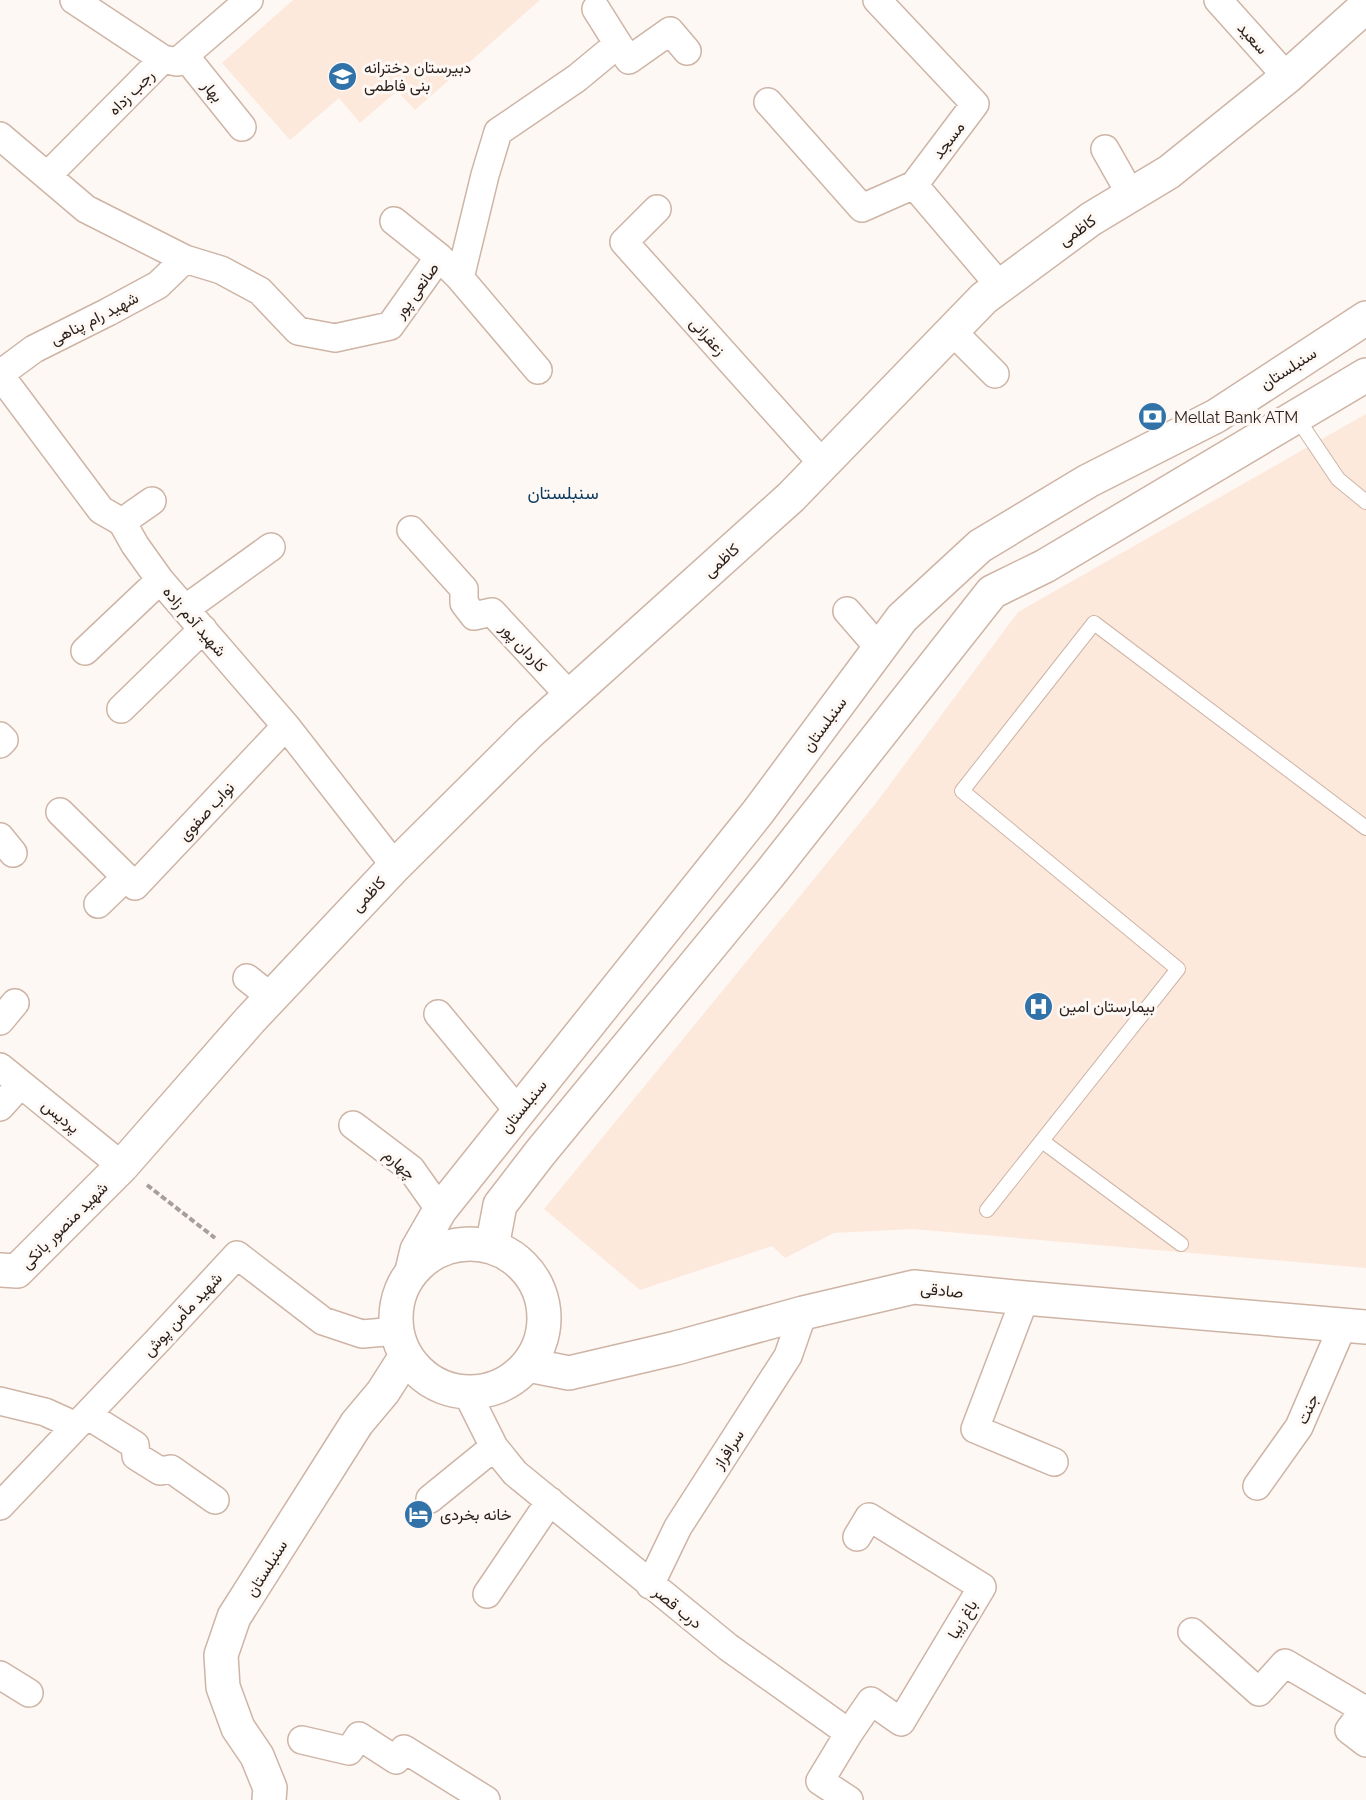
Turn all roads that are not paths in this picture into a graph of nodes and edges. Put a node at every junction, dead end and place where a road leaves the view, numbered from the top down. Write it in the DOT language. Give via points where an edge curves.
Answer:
graph roads {
  1 [pos="74,0"];
  2 [pos="249,0"];
  3 [pos="877,0"];
  4 [pos="1218,0"];
  5 [pos="1366,6"];
  6 [pos="596,9"];
  7 [pos="618,44"];
  8 [pos="687,51"];
  9 [pos="174,57"];
  10 [pos="1287,77"];
  11 [pos="768,102"];
  12 [pos="242,127"];
  13 [pos="0,136"];
  14 [pos="1105,149"];
  15 [pos="47,176"];
  16 [pos="914,185"];
  17 [pos="1131,195"];
  18 [pos="657,209"];
  19 [pos="394,221"];
  20 [pos="439,257"];
  21 [pos="185,259"];
  22 [pos="460,278"];
  23 [pos="1000,286"];
  24 [pos="1366,318"];
  25 [pos="952,332"];
  26 [pos="538,370"];
  27 [pos="995,374"];
  28 [pos="0,375"];
  29 [pos="1366,375"];
  30 [pos="1270,380"];
  31 [pos="1297,418"];
  32 [pos="823,464"];
  33 [pos="153,501"];
  34 [pos="1366,501"];
  35 [pos="122,522"];
  36 [pos="411,530"];
  37 [pos="271,547"];
  38 [pos="160,580"];
  39 [pos="185,609"];
  40 [pos="847,611"];
  41 [pos="203,629"];
  42 [pos="879,648"];
  43 [pos="85,651"];
  44 [pos="570,696"];
  45 [pos="121,709"];
  46 [pos="286,726"];
  47 [pos="0,736"];
  48 [pos="0,744"];
  49 [pos="60,812"];
  50 [pos="1366,828"];
  51 [pos="395,866"];
  52 [pos="126,877"];
  53 [pos="98,904"];
  54 [pos="438,1014"];
  55 [pos="0,1067"];
  56 [pos="21,1084"];
  57 [pos="0,1107"];
  58 [pos="519,1112"];
  59 [pos="353,1125"];
  60 [pos="1042,1141"];
  61 [pos="122,1166"];
  62 [pos="440,1210"];
  63 [pos="987,1210"];
  64 [pos="1181,1244"];
  65 [pos="492,1246"];
  66 [pos="0,1270"];
  67 [pos="412,1271"];
  68 [pos="1025,1298"];
  69 [pos="803,1313"];
  70 [pos="1355,1326"];
  71 [pos="401,1344"];
  72 [pos="528,1365"];
  73 [pos="466,1393"];
  74 [pos="0,1401"];
  75 [pos="82,1420"];
  76 [pos="494,1446"];
  77 [pos="1054,1462"];
  78 [pos="1257,1486"];
  79 [pos="430,1499"];
  80 [pos="215,1500"];
  81 [pos="550,1501"];
  82 [pos="0,1506"];
  83 [pos="857,1537"];
  84 [pos="650,1585"];
  85 [pos="487,1594"];
  86 [pos="1192,1632"];
  87 [pos="0,1675"];
  88 [pos="29,1693"];
  89 [pos="1366,1709"];
  90 [pos="849,1732"];
  91 [pos="302,1740"];
  92 [pos="1366,1743"];
  93 [pos="269,1800"];
  94 [pos="486,1800"];
  95 [pos="849,1800"];
  1 -- 9 [label="street, بهار"];
  2 -- 9 [label="street, رجب زداه"];
  3 -- 16 [label="street, مسجد" via="975,104"];
  4 -- 10 [label="street, سعید"];
  5 -- 10 [label="street, کاظمی"];
  6 -- 7 [label="street"];
  7 -- 8 [label="street" via="629,60 670,31"];
  7 -- 22 [label="street, صانعی پور" via="577,78 498,132"];
  9 -- 12 [label="street, بهار"];
  9 -- 15 [label="street, رجب زداه"];
  10 -- 17 [label="street, کاظمی" via="1169,172"];
  11 -- 16 [label="street" via="862,208"];
  13 -- 15 [label="street, صانعی پور"];
  14 -- 17 [label="street"];
  15 -- 21 [label="street, صانعی پور" via="86,209"];
  16 -- 23 [label="street"];
  17 -- 23 [label="street, کاظمی" via="1091,219"];
  18 -- 32 [label="street, زعفرانی" via="624,242"];
  19 -- 20 [label="street"];
  20 -- 21 [label="street, صانعی پور" via="390,326 335,338 298,331 260,291 221,270"];
  20 -- 22 [label="street, صانعی پور"];
  21 -- 28 [label="street, شهید رام پناهی" via="158,285 34,349"];
  22 -- 26 [label="street"];
  23 -- 25 [label="street, کاظمی"];
  24 -- 30 [label="street, سنبلستان"];
  25 -- 27 [label="street"];
  25 -- 32 [label="street, کاظمی"];
  28 -- 35 [label="street, شهید آدم زاده" via="101,510"];
  29 -- 31 [label="street"];
  30 -- 31 [label="street"];
  30 -- 42 [label="street, سنبلستان" via="1216,416 1088,481 980,546 902,618"];
  31 -- 34 [label="lane" via="1338,479"];
  31 -- 65 [label="street" via="1045,566 992,592 772,871 500,1205"];
  32 -- 44 [label="street, کاظمی"];
  33 -- 35 [label="street"];
  35 -- 38 [label="street, شهید آدم زاده"];
  36 -- 44 [label="street, کاردان پور" via="464,589 464,603 474,616 492,612"];
  37 -- 39 [label="street"];
  38 -- 39 [label="street, شهید آدم زاده"];
  38 -- 43 [label="street"];
  39 -- 41 [label="street, شهید آدم زاده"];
  40 -- 42 [label="street"];
  41 -- 45 [label="street"];
  41 -- 46 [label="street, شهید آدم زاده"];
  42 -- 58 [label="street, سنبلستان" via="758,812"];
  44 -- 51 [label="street, کاظمی"];
  46 -- 51 [label="street, شهید آدم زاده"];
  46 -- 52 [label="street, نواب صفوی" via="135,886"];
  47 -- 48 [label="street" via="4,740"];
  49 -- 52 [label="street"];
  50 -- 60 [label="lane" via="1094,623 962,790 1178,969"];
  51 -- 61 [label="street, کاظمی" via="259,987"];
  52 -- 53 [label="street"];
  54 -- 58 [label="street"];
  55 -- 56 [label="street, پردیس"];
  56 -- 57 [label="street"];
  56 -- 61 [label="street, پردیس"];
  58 -- 62 [label="street, سنبلستان"];
  59 -- 62 [label="street, چهارم" via="411,1169"];
  60 -- 63 [label="lane"];
  60 -- 64 [label="lane"];
  61 -- 66 [label="street, شهید منصور بانکی" via="17,1271"];
  62 -- 67 [label="street, سنبلستان" via="417,1250"];
  65 -- 67 [label="street" via="448,1246"];
  65 -- 72 [label="street" via="518,1260 536,1283 544,1311 543,1330 542,1340"];
  67 -- 71 [label="street" via="401,1289 396,1310"];
  68 -- 69 [label="street, صادقی" via="914,1287"];
  68 -- 70 [label="street, صادقی"];
  68 -- 77 [label="street" via="975,1429"];
  69 -- 72 [label="street, صادقی" via="569,1373"];
  69 -- 84 [label="street, سرافراز" via="788,1356 678,1527"];
  70 -- 78 [label="street, جنت" via="1288,1424"];
  71 -- 73 [label="street" via="422,1375 442,1387"];
  71 -- 75 [label="street, شهید مأمن پوش" via="323,1322 237,1255"];
  71 -- 93 [label="street, سنبلستان" via="383,1392 357,1423 234,1617 221,1655 223,1687 238,1728 257,1756 270,1788"];
  72 -- 73 [label="street" via="500,1386"];
  73 -- 76 [label="street, درب قصر"];
  74 -- 75 [label="street"];
  75 -- 80 [label="street" via="135,1445 136,1456 160,1471 171,1469"];
  75 -- 82 [label="street, شهید مأمن پوش"];
  76 -- 79 [label="street"];
  76 -- 81 [label="street, درب قصر" via="515,1473"];
  81 -- 84 [label="street, درب قصر"];
  81 -- 85 [label="street"];
  83 -- 90 [label="street, باغ زیبا" via="869,1517 981,1587 902,1722 871,1701"];
  84 -- 90 [label="street, درب قصر" via="728,1647"];
  86 -- 89 [label="street" via="1259,1692 1285,1663"];
  87 -- 88 [label="street"];
  89 -- 92 [label="street" via="1349,1730"];
  90 -- 95 [label="street" via="820,1781"];
  91 -- 94 [label="street" via="349,1751 359,1736 396,1760 404,1749"];
}
